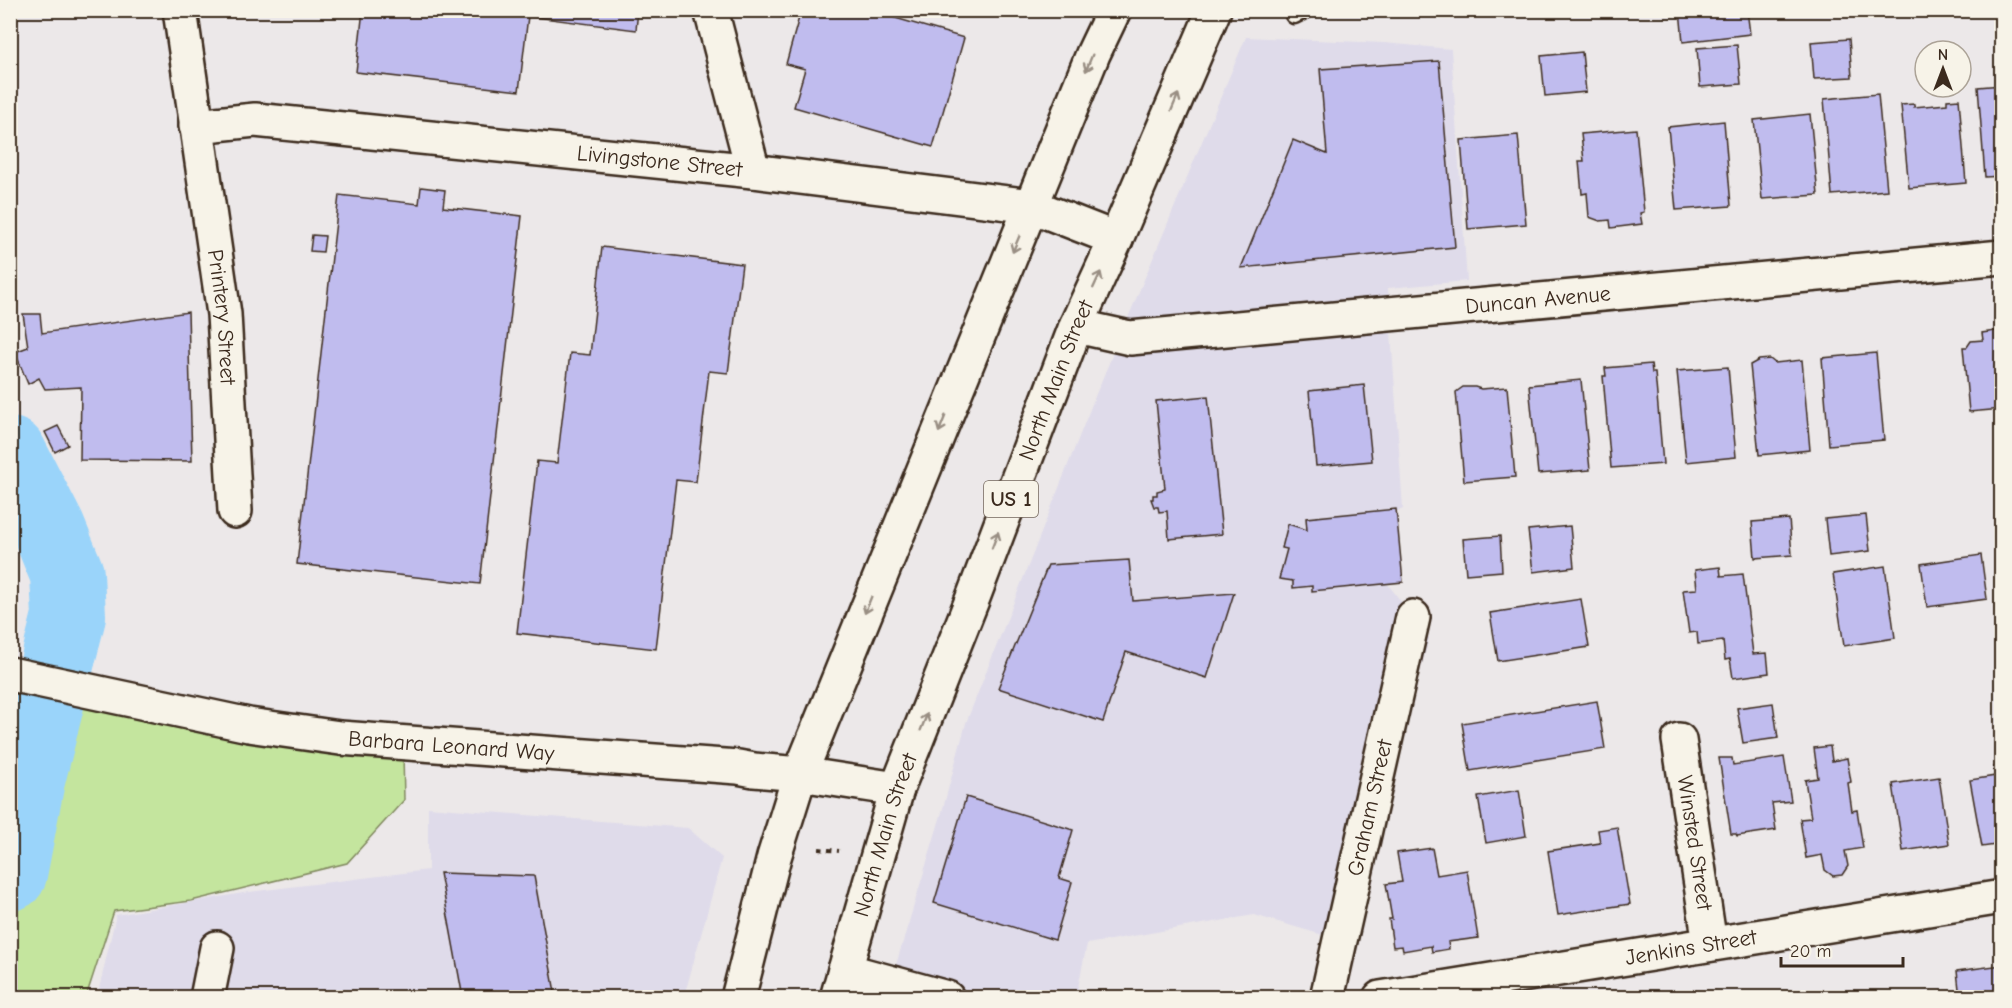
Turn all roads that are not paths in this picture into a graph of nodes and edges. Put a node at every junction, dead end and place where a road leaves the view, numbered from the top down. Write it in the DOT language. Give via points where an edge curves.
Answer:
graph roads {
  1 [pos="180,10"];
  2 [pos="711,10"];
  3 [pos="1114,10"];
  4 [pos="1214,10"];
  5 [pos="196,126"];
  6 [pos="753,171"];
  7 [pos="1032,206"];
  8 [pos="1116,239"];
  9 [pos="2001,257"];
  10 [pos="1076,326"];
  11 [pos="236,511"];
  12 [pos="1413,617"];
  13 [pos="10,674"];
  14 [pos="1679,740"];
  15 [pos="800,774"];
  16 [pos="897,789"];
  17 [pos="2001,897"];
  18 [pos="1710,944"];
  19 [pos="217,948"];
  20 [pos="841,984"];
  21 [pos="1390,997"];
  22 [pos="207,998"];
  23 [pos="738,998"];
  24 [pos="947,998"];
  25 [pos="1327,998"];
  1 -- 5 [label="street, Printery Street"];
  2 -- 6 [label="street"];
  3 -- 7 [label="street, one-way"];
  8 -- 4 [label="street, North Main Street / US 1, one-way"];
  5 -- 6 [label="street, Livingstone Street" via="255,120"];
  5 -- 11 [label="street, Printery Street" via="224,314"];
  6 -- 7 [label="street, Livingstone Street"];
  7 -- 8 [label="street, Livingstone Street"];
  7 -- 15 [label="street, one-way"];
  10 -- 8 [label="street, North Main Street / US 1, one-way"];
  9 -- 10 [label="street, Duncan Avenue" via="1130,338"];
  16 -- 10 [label="street, North Main Street / US 1, one-way"];
  12 -- 25 [label="street, Graham Street"];
  13 -- 15 [label="street, Barbara Leonard Way" via="249,725 340,738"];
  14 -- 18 [label="street, Winsted Street"];
  15 -- 16 [label="street, Barbara Leonard Way"];
  15 -- 23 [label="street"];
  16 -- 20 [label="street, North Main Street / US 1"];
  17 -- 18 [label="street, Jenkins Street"];
  18 -- 21 [label="street, Jenkins Street"];
  19 -- 22 [label="street"];
  20 -- 24 [label="street"];
}
